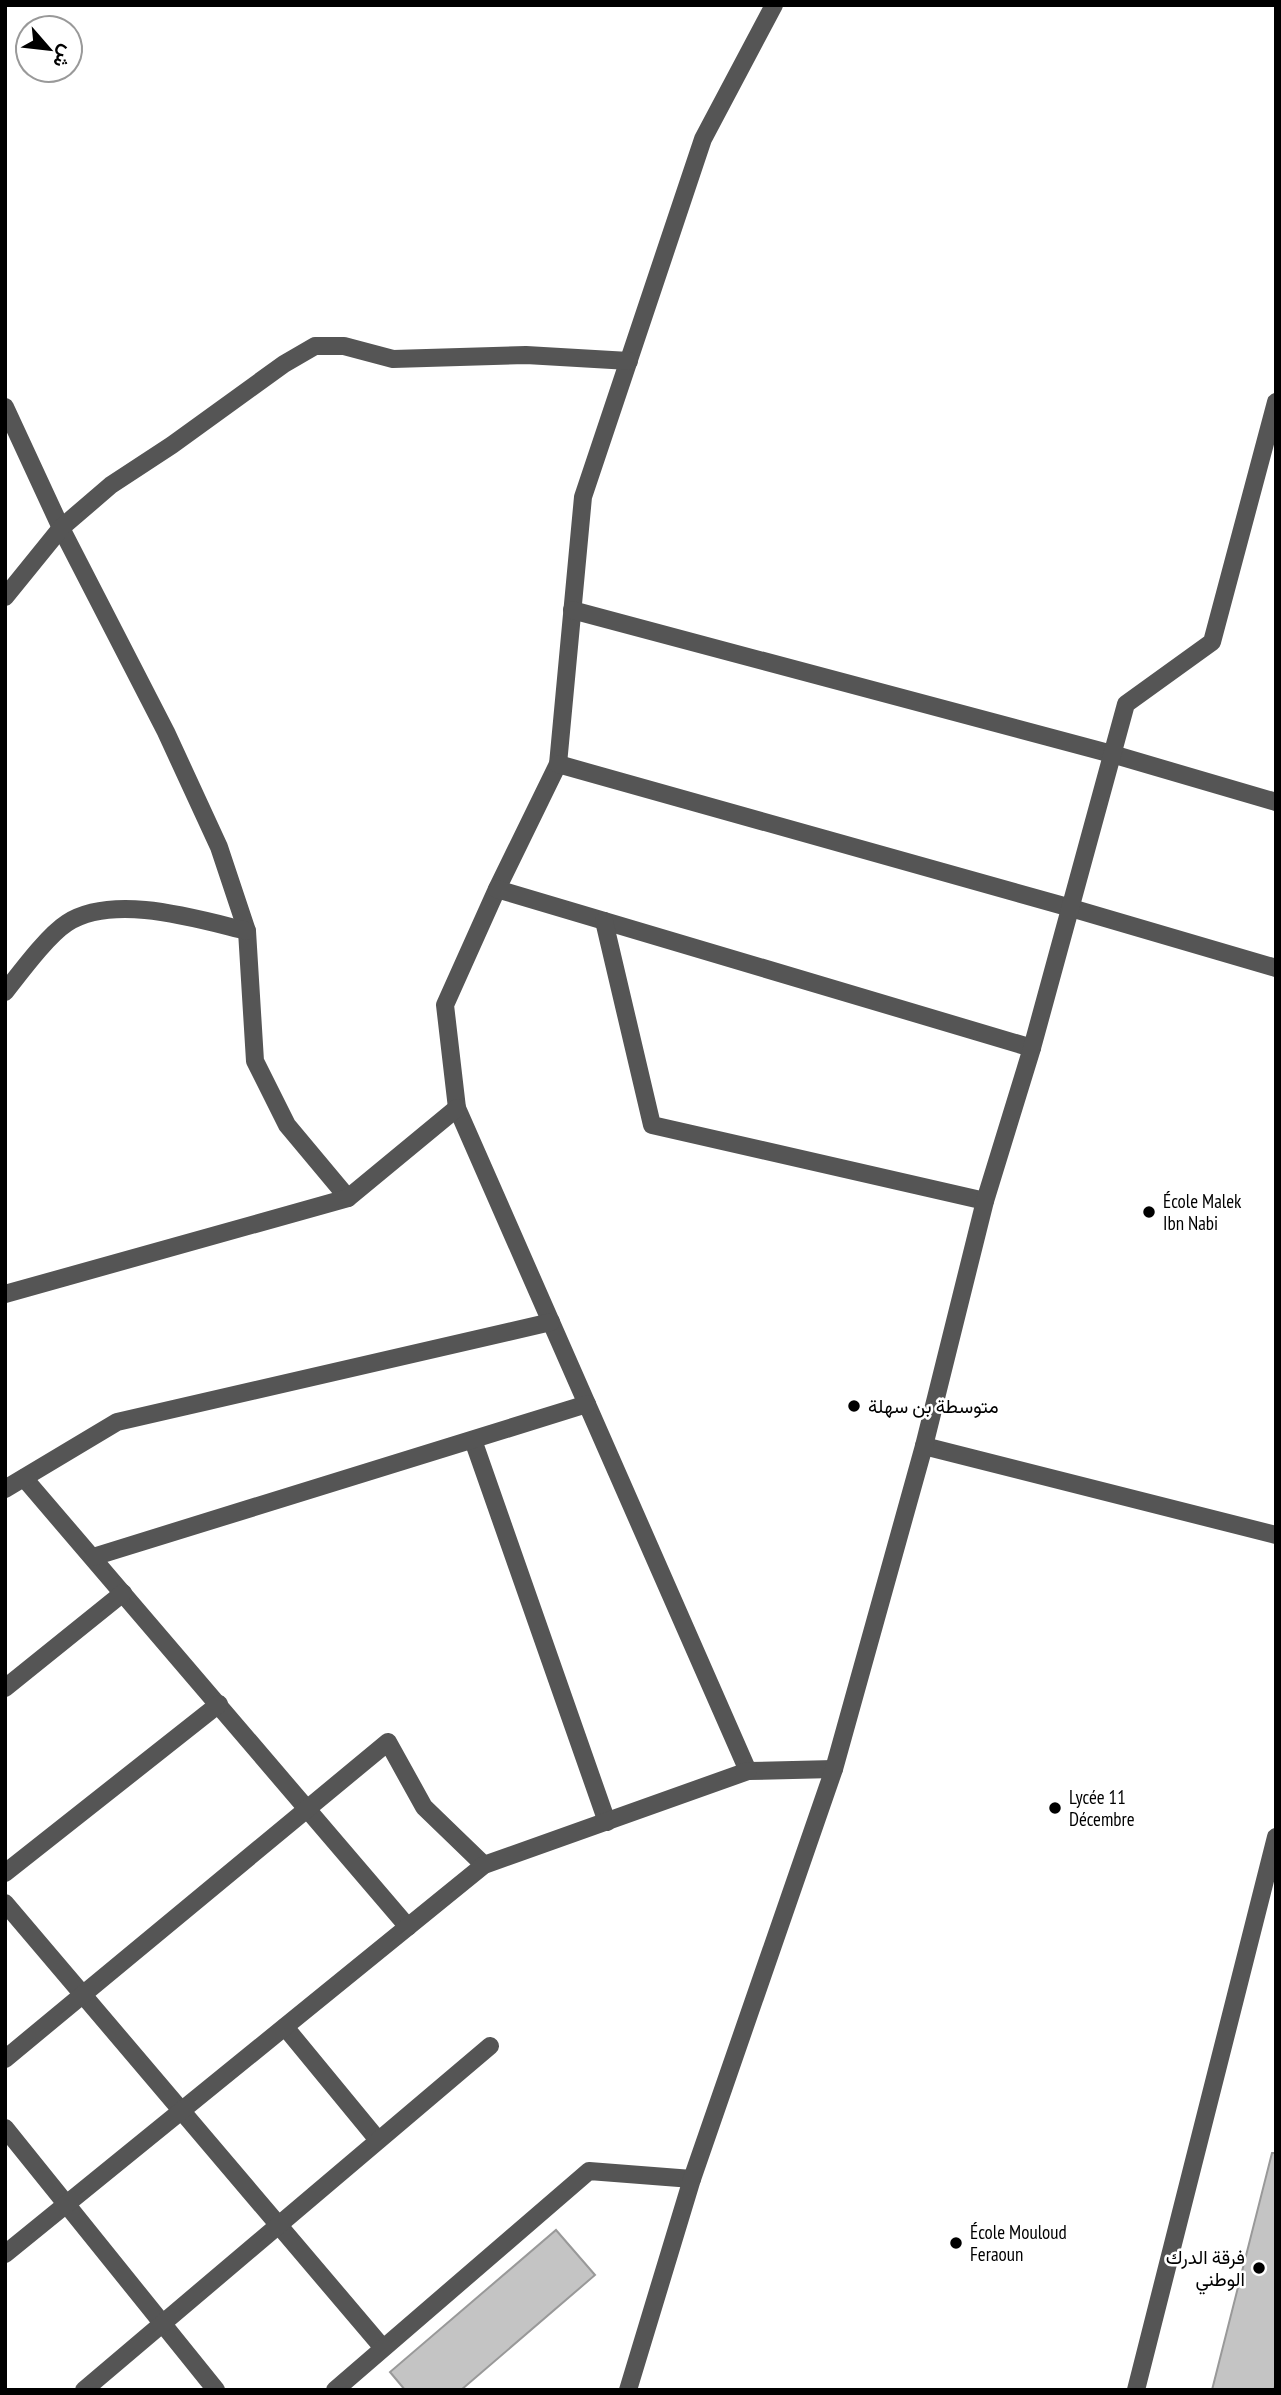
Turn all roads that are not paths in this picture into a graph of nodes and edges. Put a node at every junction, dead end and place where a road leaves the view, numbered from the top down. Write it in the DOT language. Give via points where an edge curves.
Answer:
graph roads {
  1 [pos="774,5"];
  2 [pos="629,361"];
  3 [pos="1276,402"];
  4 [pos="5,407"];
  5 [pos="61,528"];
  6 [pos="5,597"];
  7 [pos="572,610"];
  8 [pos="1112,754"];
  9 [pos="558,764"];
  10 [pos="1276,802"];
  11 [pos="496,889"];
  12 [pos="1071,908"];
  13 [pos="604,921"];
  14 [pos="247,931"];
  15 [pos="1276,968"];
  16 [pos="5,992"];
  17 [pos="1032,1048"];
  18 [pos="457,1108"];
  19 [pos="348,1198"];
  20 [pos="985,1201"];
  21 [pos="5,1294"];
  22 [pos="551,1322"];
  23 [pos="587,1404"];
  24 [pos="473,1440"];
  25 [pos="924,1446"];
  26 [pos="24,1478"];
  27 [pos="5,1489"];
  28 [pos="1276,1535"];
  29 [pos="93,1557"];
  30 [pos="123,1593"];
  31 [pos="5,1688"];
  32 [pos="219,1704"];
  33 [pos="834,1769"];
  34 [pos="748,1771"];
  35 [pos="308,1809"];
  36 [pos="607,1822"];
  37 [pos="1276,1837"];
  38 [pos="484,1865"];
  39 [pos="5,1873"];
  40 [pos="5,1903"];
  41 [pos="408,1927"];
  42 [pos="83,1995"];
  43 [pos="285,2027"];
  44 [pos="490,2046"];
  45 [pos="5,2059"];
  46 [pos="182,2111"];
  47 [pos="5,2128"];
  48 [pos="378,2140"];
  49 [pos="692,2179"];
  50 [pos="67,2204"];
  51 [pos="278,2225"];
  52 [pos="5,2254"];
  53 [pos="162,2323"];
  54 [pos="383,2348"];
  55 [pos="84,2390"];
  56 [pos="216,2390"];
  57 [pos="335,2390"];
  58 [pos="628,2390"];
  59 [pos="1136,2390"];
  1 -- 2 [label="street" via="703,139"];
  2 -- 5 [label="street" via="526,355 393,359 344,346 315,346 111,485"];
  2 -- 7 [label="street" via="583,498"];
  3 -- 8 [label="street" via="1212,642 1126,704"];
  4 -- 5 [label="street"];
  5 -- 6 [label="street"];
  5 -- 14 [label="street" via="192,786 219,847"];
  7 -- 8 [label="street"];
  7 -- 9 [label="street"];
  8 -- 10 [label="street"];
  8 -- 12 [label="street"];
  9 -- 11 [label="street"];
  9 -- 12 [label="street"];
  11 -- 13 [label="street"];
  11 -- 18 [label="street" via="445,1005"];
  12 -- 15 [label="street"];
  12 -- 17 [label="street"];
  13 -- 17 [label="street"];
  13 -- 20 [label="street" via="652,1125"];
  14 -- 16 [label="street" via="182,915 97,912 66,923"];
  14 -- 19 [label="street" via="255,1060 287,1125"];
  17 -- 20 [label="street"];
  18 -- 19 [label="street"];
  18 -- 22 [label="street"];
  19 -- 21 [label="street"];
  20 -- 25 [label="street"];
  22 -- 23 [label="street"];
  22 -- 26 [label="street" via="117,1422"];
  23 -- 24 [label="street"];
  23 -- 34 [label="street"];
  24 -- 29 [label="street"];
  24 -- 36 [label="street"];
  25 -- 28 [label="street"];
  25 -- 33 [label="street"];
  26 -- 27 [label="street"];
  26 -- 29 [label="street"];
  29 -- 30 [label="street"];
  30 -- 31 [label="street"];
  30 -- 32 [label="street"];
  32 -- 35 [label="street"];
  32 -- 39 [label="street"];
  33 -- 34 [label="street"];
  33 -- 49 [label="street"];
  34 -- 36 [label="street"];
  35 -- 38 [label="street" via="388,1742 424,1807"];
  35 -- 41 [label="street"];
  35 -- 42 [label="street"];
  36 -- 38 [label="street"];
  37 -- 59 [label="street"];
  38 -- 41 [label="street"];
  40 -- 42 [label="street"];
  41 -- 43 [label="street"];
  42 -- 45 [label="street"];
  42 -- 46 [label="street"];
  43 -- 46 [label="street"];
  43 -- 48 [label="street"];
  44 -- 48 [label="street"];
  46 -- 50 [label="street"];
  46 -- 51 [label="street"];
  47 -- 50 [label="street"];
  48 -- 51 [label="street"];
  49 -- 54 [label="street" via="589,2171"];
  49 -- 58 [label="street"];
  50 -- 52 [label="street"];
  50 -- 53 [label="street"];
  51 -- 53 [label="street"];
  51 -- 54 [label="street"];
  53 -- 55 [label="street"];
  53 -- 56 [label="street"];
  54 -- 57 [label="street"];
}
